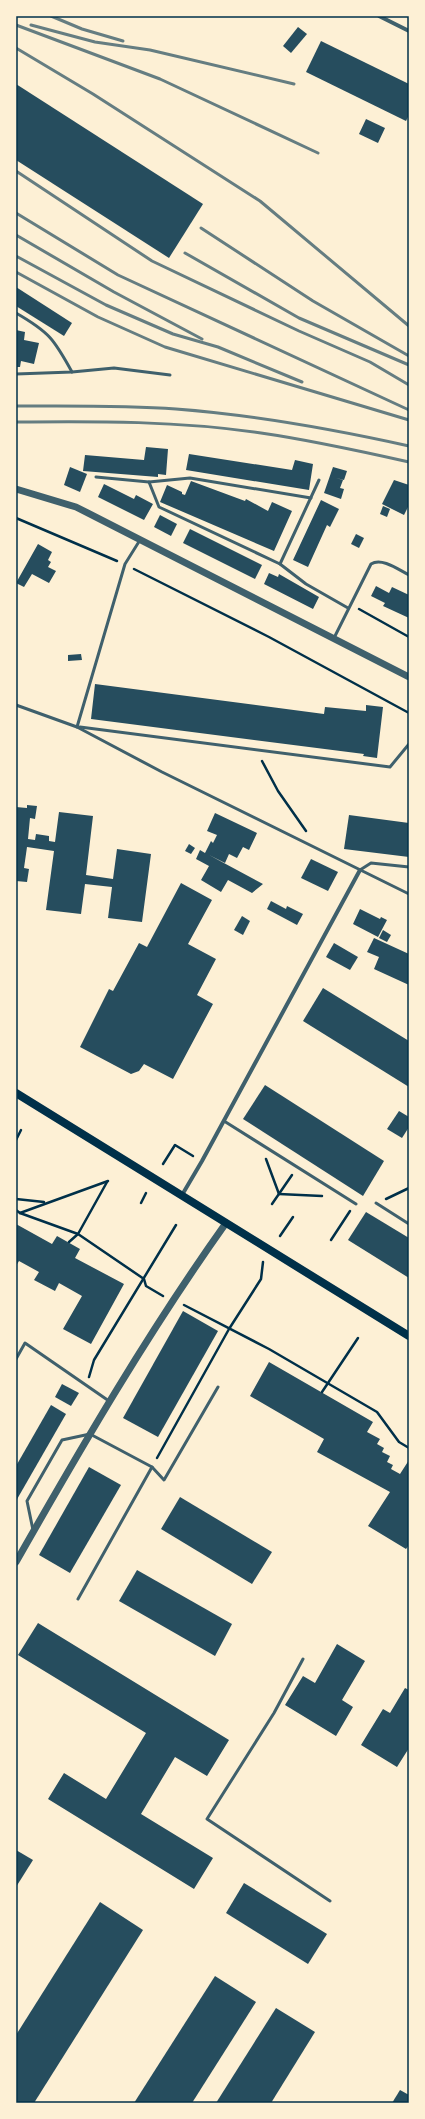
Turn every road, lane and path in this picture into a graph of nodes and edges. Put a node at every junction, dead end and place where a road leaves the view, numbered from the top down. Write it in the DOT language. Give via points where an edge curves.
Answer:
graph roads {
  1 [pos="380,16"];
  2 [pos="409,31"];
  3 [pos="16,312"];
  4 [pos="72,372"];
  5 [pos="16,374"];
  6 [pos="170,375"];
  7 [pos="96,477"];
  8 [pos="320,480"];
  9 [pos="149,482"];
  10 [pos="16,489"];
  11 [pos="311,498"];
  12 [pos="16,518"];
  13 [pos="141,538"];
  14 [pos="124,564"];
  15 [pos="280,564"];
  16 [pos="409,575"];
  17 [pos="350,604"];
  18 [pos="348,608"];
  19 [pos="409,637"];
  20 [pos="334,638"];
  21 [pos="409,677"];
  22 [pos="16,705"];
  23 [pos="409,713"];
  24 [pos="78,727"];
  25 [pos="409,744"];
  26 [pos="259,751"];
  27 [pos="319,849"];
  28 [pos="409,867"];
  29 [pos="360,870"];
  30 [pos="409,894"];
  31 [pos="16,1093"];
  32 [pos="224,1121"];
  33 [pos="21,1130"];
  34 [pos="16,1140"];
  35 [pos="259,1143"];
  36 [pos="202,1161"];
  37 [pos="163,1164"];
  38 [pos="409,1188"];
  39 [pos="146,1193"];
  40 [pos="279,1194"];
  41 [pos="182,1195"];
  42 [pos="343,1197"];
  43 [pos="16,1200"];
  44 [pos="47,1202"];
  45 [pos="141,1203"];
  46 [pos="376,1203"];
  47 [pos="272,1204"];
  48 [pos="355,1204"];
  49 [pos="16,1210"];
  50 [pos="20,1214"];
  51 [pos="293,1217"];
  52 [pos="226,1223"];
  53 [pos="409,1224"];
  54 [pos="176,1225"];
  55 [pos="78,1234"];
  56 [pos="280,1236"];
  57 [pos="331,1240"];
  58 [pos="69,1242"];
  59 [pos="263,1262"];
  60 [pos="144,1279"];
  61 [pos="174,1299"];
  62 [pos="229,1329"];
  63 [pos="409,1336"];
  64 [pos="358,1338"];
  65 [pos="16,1359"];
  66 [pos="328,1382"];
  67 [pos="218,1387"];
  68 [pos="90,1388"];
  69 [pos="322,1392"];
  70 [pos="109,1401"];
  71 [pos="90,1434"];
  72 [pos="409,1448"];
  73 [pos="152,1467"];
  74 [pos="33,1532"];
  75 [pos="16,1562"];
  76 [pos="78,1599"];
  77 [pos="303,1660"];
  78 [pos="330,1901"];
  1 -- 2 [label="street"];
  3 -- 4 [label="lane" via="47,332"];
  4 -- 5 [label="lane"];
  4 -- 6 [label="lane" via="114,368"];
  7 -- 9 [label="lane"];
  8 -- 11 [label="lane"];
  9 -- 11 [label="lane" via="190,478"];
  9 -- 15 [label="lane" via="159,507"];
  10 -- 13 [label="street" via="76,507"];
  11 -- 15 [label="lane"];
  12 -- 14 [label="path"];
  13 -- 14 [label="lane"];
  13 -- 20 [label="street"];
  14 -- 23 [label="path" via="269,637"];
  14 -- 24 [label="lane"];
  15 -- 18 [label="lane" via="306,584"];
  16 -- 17 [label="lane" via="383,562 375,562 369,567"];
  17 -- 18 [label="lane"];
  17 -- 19 [label="path"];
  18 -- 20 [label="lane"];
  20 -- 21 [label="street"];
  22 -- 24 [label="lane"];
  24 -- 26 [label="lane"];
  24 -- 27 [label="lane" via="162,772"];
  25 -- 26 [label="lane" via="390,767"];
  26 -- 27 [label="path" via="278,791"];
  27 -- 29 [label="lane"];
  28 -- 29 [label="lane" via="371,863"];
  29 -- 30 [label="lane"];
  29 -- 32 [label="street"];
  31 -- 41 [label="main road"];
  32 -- 35 [label="lane"];
  32 -- 36 [label="street"];
  33 -- 34 [label="path"];
  35 -- 40 [label="path"];
  35 -- 42 [label="lane"];
  36 -- 37 [label="path" via="175,1145"];
  36 -- 41 [label="street"];
  38 -- 46 [label="path"];
  39 -- 45 [label="path"];
  40 -- 42 [label="path"];
  40 -- 47 [label="path"];
  41 -- 52 [label="main road"];
  42 -- 48 [label="lane"];
  43 -- 44 [label="path"];
  44 -- 50 [label="path"];
  44 -- 55 [label="path" via="108,1181"];
  46 -- 53 [label="lane"];
  48 -- 57 [label="path"];
  49 -- 50 [label="path"];
  50 -- 55 [label="path"];
  51 -- 56 [label="path"];
  52 -- 61 [label="street"];
  52 -- 63 [label="main road"];
  54 -- 60 [label="path"];
  55 -- 58 [label="path"];
  55 -- 60 [label="path"];
  59 -- 62 [label="path" via="261,1279"];
  60 -- 61 [label="path" via="146,1286 161,1296"];
  60 -- 68 [label="path" via="94,1360 89,1378"];
  61 -- 62 [label="path"];
  61 -- 70 [label="street"];
  62 -- 66 [label="path"];
  62 -- 73 [label="path"];
  64 -- 66 [label="path"];
  65 -- 68 [label="lane" via="25,1343"];
  66 -- 69 [label="path"];
  66 -- 72 [label="path" via="377,1412 399,1442"];
  67 -- 73 [label="lane" via="164,1480"];
  68 -- 70 [label="lane"];
  70 -- 71 [label="street"];
  71 -- 73 [label="lane"];
  71 -- 74 [label="street"];
  71 -- 74 [label="lane" via="62,1440 26,1501"];
  73 -- 76 [label="lane"];
  74 -- 75 [label="street"];
  77 -- 78 [label="lane" via="274,1713 207,1819"];
}
